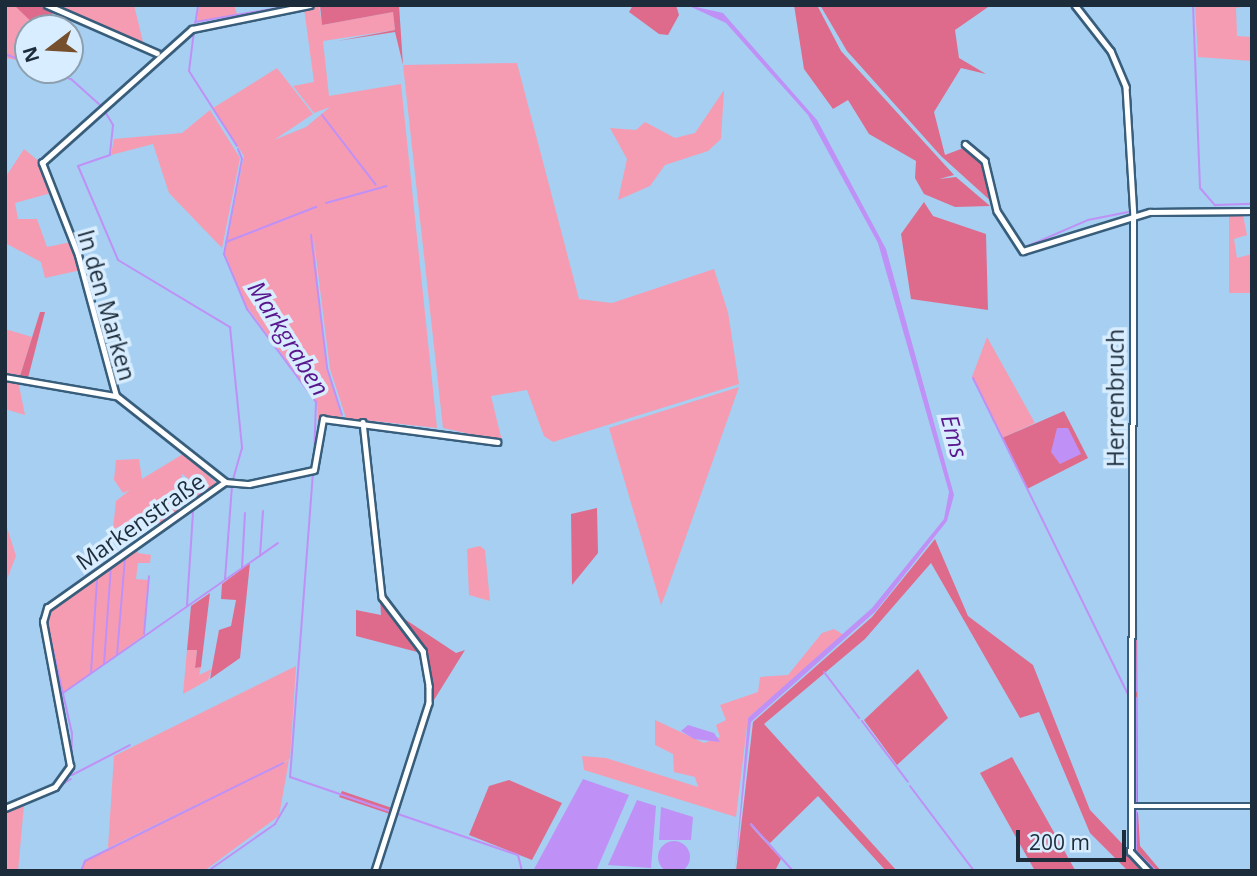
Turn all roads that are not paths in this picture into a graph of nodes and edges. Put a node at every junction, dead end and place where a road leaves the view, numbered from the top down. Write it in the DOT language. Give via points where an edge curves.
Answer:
graph roads {
  1 [pos="47,5"];
  2 [pos="310,5"];
  3 [pos="1075,5"];
  4 [pos="147,53"];
  5 [pos="158,53"];
  6 [pos="148,64"];
  7 [pos="965,144"];
  8 [pos="1252,211"];
  9 [pos="1133,217"];
  10 [pos="5,377"];
  11 [pos="116,396"];
  12 [pos="363,422"];
  13 [pos="497,442"];
  14 [pos="225,482"];
  15 [pos="1131,806"];
  16 [pos="1252,806"];
  17 [pos="5,808"];
  18 [pos="375,871"];
  19 [pos="1149,871"];
  1 -- 4 [label="street"];
  2 -- 5 [label="street, In den Marken" via="206,23"];
  3 -- 9 [label="street, Herrenbruch" via="1121,70"];
  4 -- 5 [label="street"];
  4 -- 6 [label="street"];
  5 -- 6 [label="street, In den Marken"];
  6 -- 11 [label="street, In den Marken" via="41,163 78,255"];
  7 -- 9 [label="street" via="985,161 997,211 1023,251"];
  8 -- 9 [label="street"];
  9 -- 15 [label="street, Herrenbruch"];
  10 -- 11 [label="street, In den Marken"];
  11 -- 14 [label="street, In den Marken"];
  12 -- 13 [label="street, Markenstraße"];
  12 -- 14 [label="street, Markenstraße" via="323,419 314,470 249,484"];
  12 -- 18 [label="street" via="382,597 423,651 429,686 429,704"];
  14 -- 17 [label="street, Markenstraße" via="43,613 71,766 55,787"];
  15 -- 16 [label="street"];
  15 -- 19 [label="street, Herrenbruch" via="1131,852"];
}
